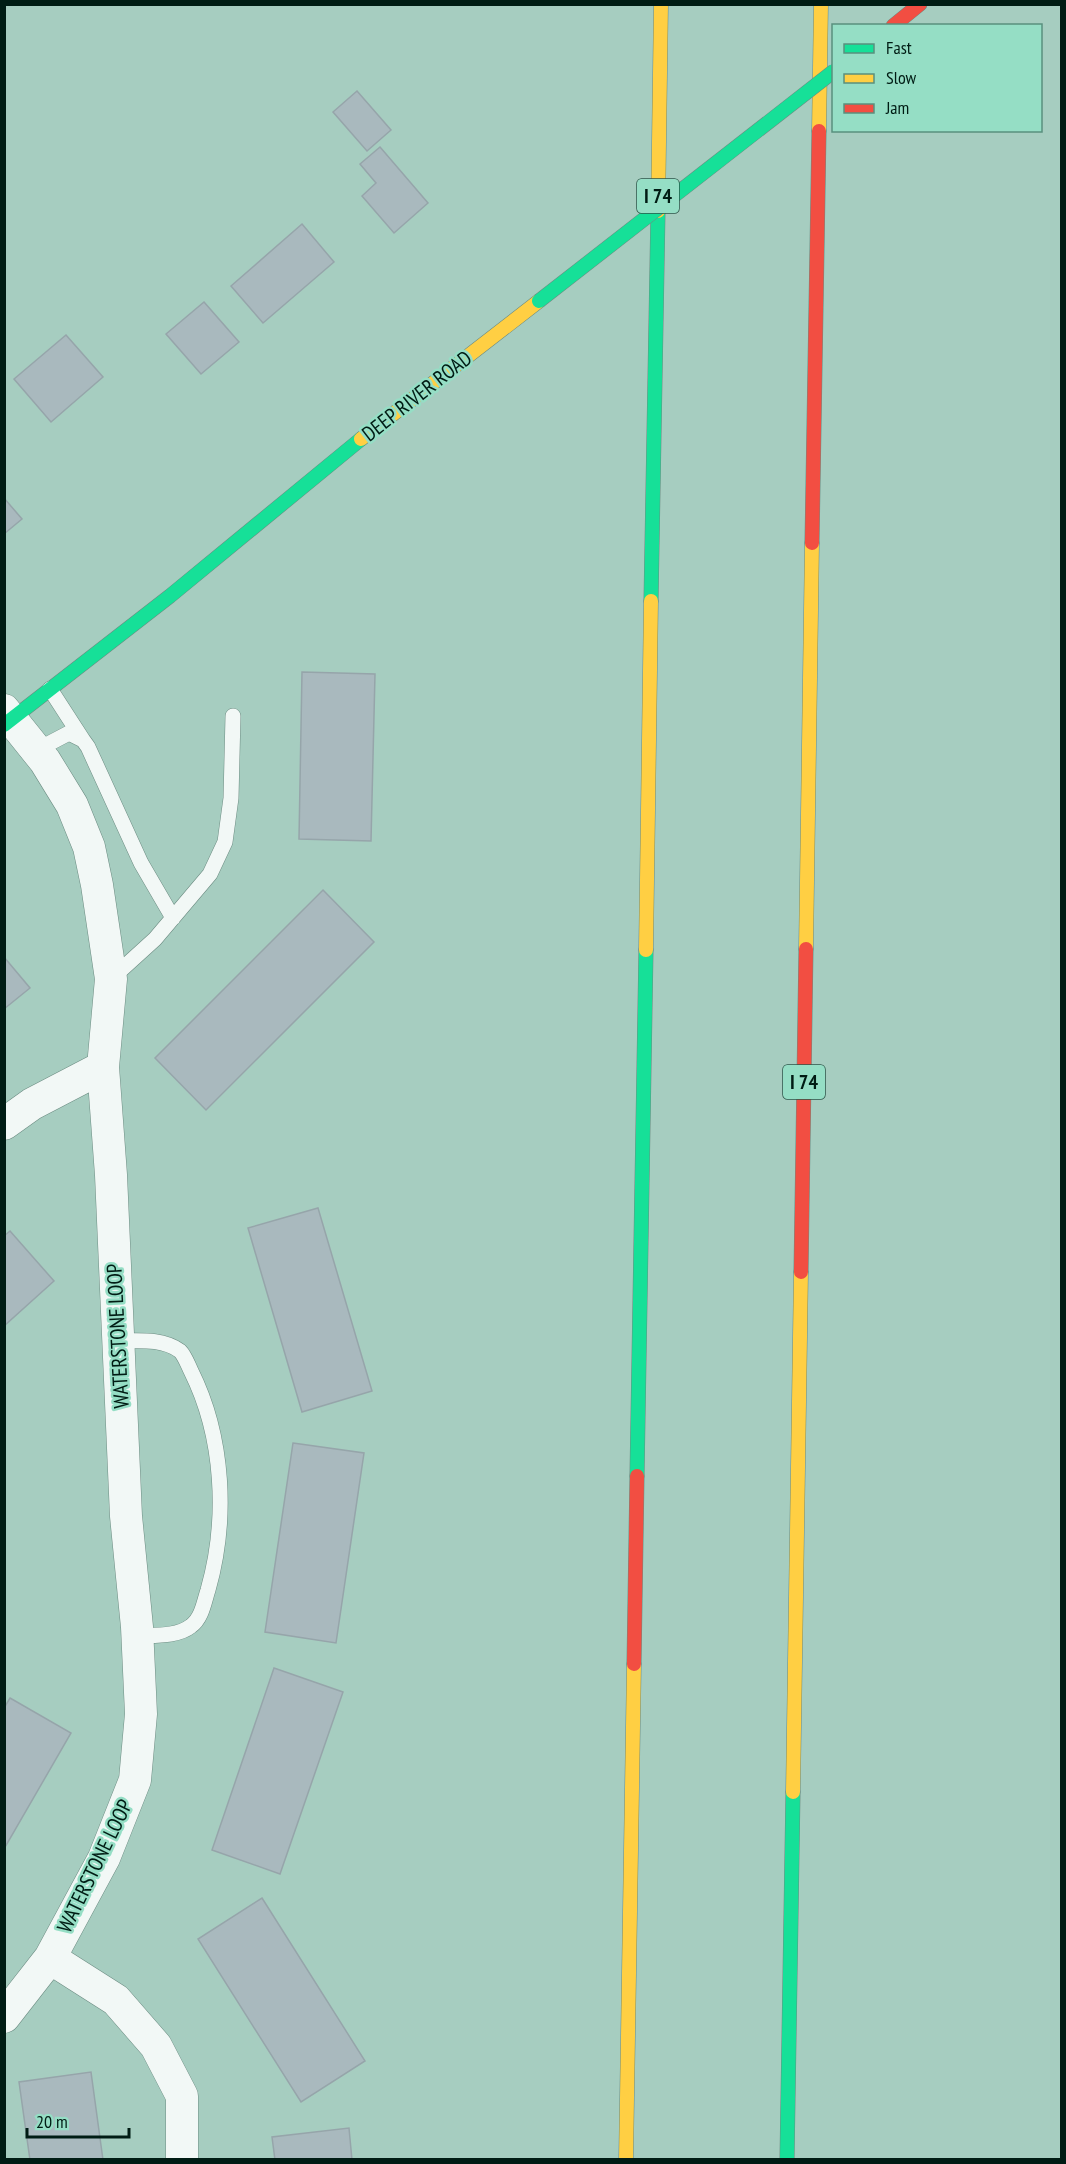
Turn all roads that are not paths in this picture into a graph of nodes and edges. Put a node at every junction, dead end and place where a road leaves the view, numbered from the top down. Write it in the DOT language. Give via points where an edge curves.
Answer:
graph roads {
  1 [pos="661,4"];
  2 [pos="821,4"];
  3 [pos="920,4"];
  4 [pos="895,24"];
  5 [pos="832,73"];
  6 [pos="50,689"];
  7 [pos="233,716"];
  8 [pos="7,718"];
  9 [pos="83,740"];
  10 [pos="39,753"];
  11 [pos="173,918"];
  12 [pos="111,979"];
  13 [pos="103,1067"];
  14 [pos="4,1124"];
  15 [pos="118,1341"];
  16 [pos="137,1636"];
  17 [pos="50,1958"];
  18 [pos="4,2017"];
  19 [pos="182,2160"];
  20 [pos="626,2160"];
  21 [pos="787,2160"];
  1 -- 20 [label="main road, I 74"];
  2 -- 21 [label="main road, I 74"];
  3 -- 4 [label="main road"];
  5 -- 6 [label="main road, DEEP RIVER ROAD, bridge" via="376,427"];
  6 -- 8 [label="main road, DEEP RIVER ROAD"];
  6 -- 9 [label="lane"];
  7 -- 11 [label="lane" via="231,798 225,842 210,874"];
  8 -- 10 [label="street, WATERSTONE LOOP"];
  9 -- 10 [label="lane" via="69,733"];
  9 -- 11 [label="lane" via="141,863"];
  10 -- 12 [label="street, WATERSTONE LOOP" via="72,805 88,846"];
  11 -- 12 [label="lane"];
  12 -- 13 [label="street, WATERSTONE LOOP"];
  13 -- 14 [label="street" via="32,1104"];
  13 -- 15 [label="street, WATERSTONE LOOP"];
  15 -- 16 [label="street, WATERSTONE LOOP" via="126,1516"];
  15 -- 16 [label="lane" via="167,1343 182,1353 200,1389 215,1444 221,1498 215,1564 200,1615 190,1627 173,1634"];
  16 -- 17 [label="street, WATERSTONE LOOP" via="141,1714 135,1780 104,1858"];
  17 -- 18 [label="street, WATERSTONE LOOP"];
  17 -- 19 [label="street, WATERSTONE LOOP" via="116,2000 156,2046 182,2096"];
}
